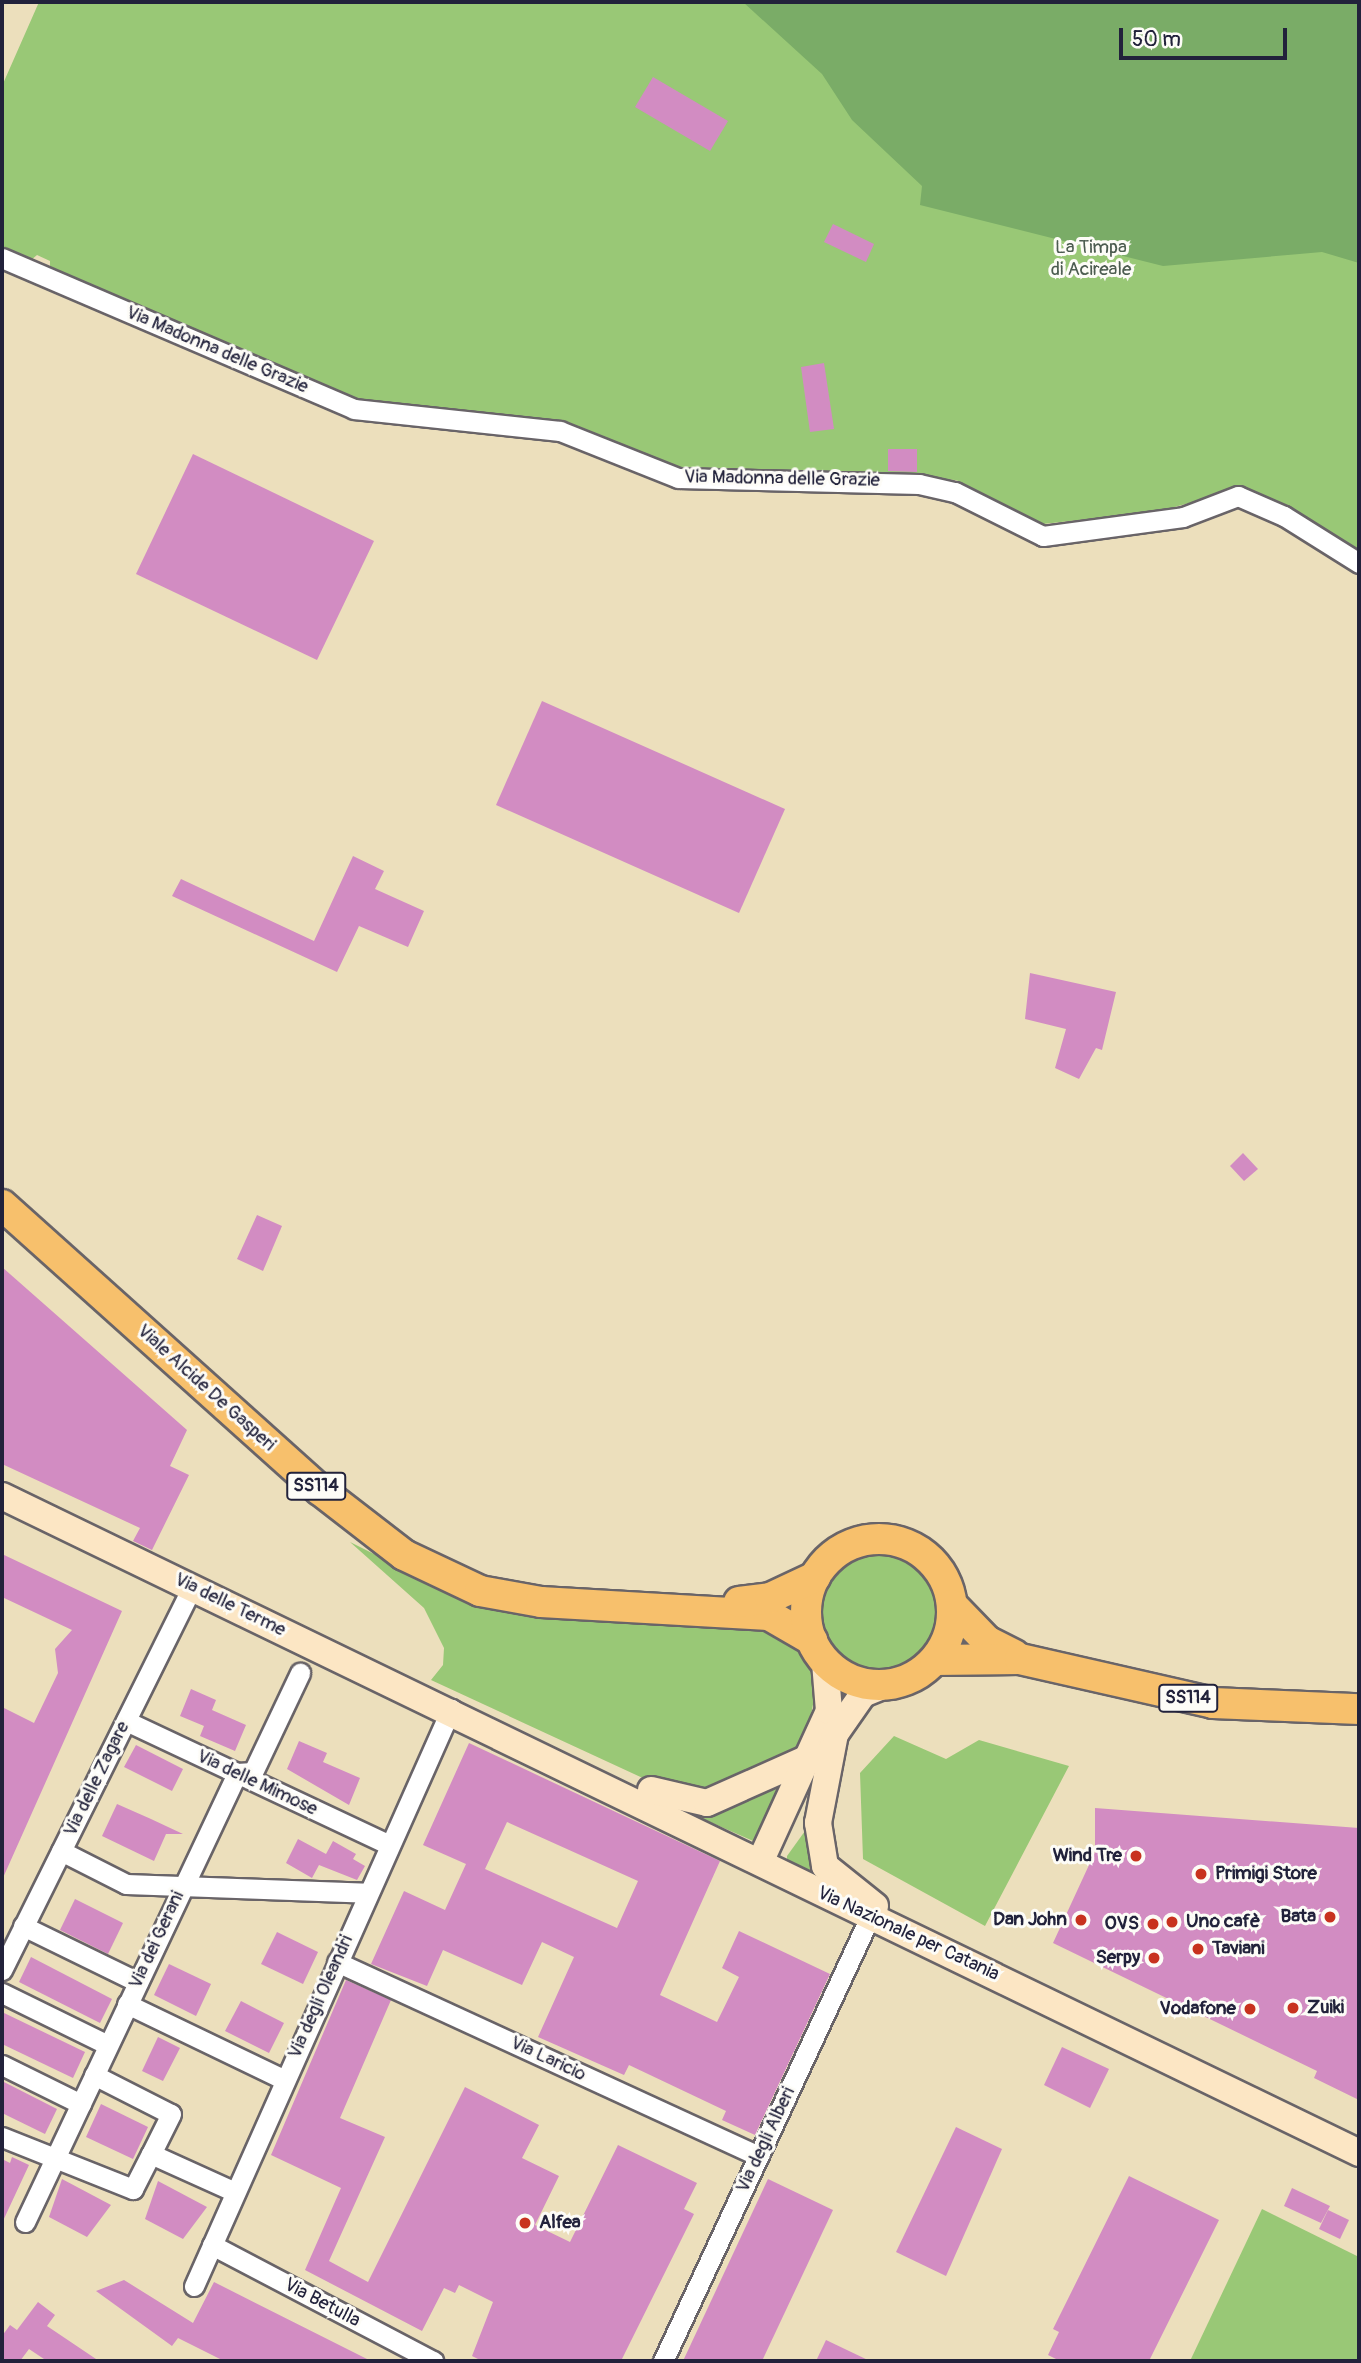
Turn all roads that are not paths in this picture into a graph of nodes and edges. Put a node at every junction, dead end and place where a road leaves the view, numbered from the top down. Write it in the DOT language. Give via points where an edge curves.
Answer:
graph roads {
  1 [pos="2,258"];
  2 [pos="1359,563"];
  3 [pos="2,1205"];
  4 [pos="2,1496"];
  5 [pos="815,1577"];
  6 [pos="192,1587"];
  7 [pos="952,1605"];
  8 [pos="704,1607"];
  9 [pos="819,1651"];
  10 [pos="1020,1659"];
  11 [pos="935,1660"];
  12 [pos="300,1673"];
  13 [pos="885,1685"];
  14 [pos="1359,1709"];
  15 [pos="455,1710"];
  16 [pos="125,1721"];
  17 [pos="808,1758"];
  18 [pos="237,1773"];
  19 [pos="825,1782"];
  20 [pos="389,1845"];
  21 [pos="61,1852"];
  22 [pos="761,1860"];
  23 [pos="183,1886"];
  24 [pos="367,1893"];
  25 [pos="872,1912"];
  26 [pos="23,1926"];
  27 [pos="337,1962"];
  28 [pos="2,1970"];
  29 [pos="138,1982"];
  30 [pos="2,1993"];
  31 [pos="127,2004"];
  32 [pos="108,2045"];
  33 [pos="2,2066"];
  34 [pos="94,2075"];
  35 [pos="285,2080"];
  36 [pos="81,2104"];
  37 [pos="2,2137"];
  38 [pos="1359,2153"];
  39 [pos="151,2154"];
  40 [pos="758,2156"];
  41 [pos="53,2162"];
  42 [pos="235,2192"];
  43 [pos="25,2222"];
  44 [pos="212,2245"];
  45 [pos="194,2286"];
  46 [pos="433,2361"];
  47 [pos="663,2361"];
  1 -- 2 [label="street, Via Madonna delle Grazie" via="354,409 560,431 678,478 919,484 955,492 1043,536 1183,517 1238,496 1284,516"];
  3 -- 8 [label="main road, Viale Alcide De Gasperi / SS114" via="320,1490 404,1555 480,1591 541,1602"];
  4 -- 6 [label="main road, Via delle Terme"];
  5 -- 7 [label="main road" via="844,1548 884,1539 922,1553 937,1567"];
  5 -- 8 [label="main road" via="771,1598"];
  5 -- 9 [label="main road" via="808,1598"];
  6 -- 15 [label="main road, Via delle Terme"];
  6 -- 16 [label="street, Via delle Zagare"];
  7 -- 10 [label="main road" via="987,1641"];
  7 -- 11 [label="main road" via="945,1643"];
  8 -- 9 [label="main road" via="769,1615"];
  9 -- 13 [label="main road" via="863,1684"];
  9 -- 17 [label="main road" via="829,1710"];
  10 -- 11 [label="main road"];
  10 -- 14 [label="main road, SS114" via="1213,1703"];
  11 -- 13 [label="main road" via="912,1677"];
  12 -- 18 [label="street, Via dei Gerani" via="253,1772"];
  13 -- 19 [label="main road" via="848,1710"];
  15 -- 17 [label="main road" via="501,1722 694,1804 726,1798"];
  15 -- 20 [label="street, Via degli Oleandri"];
  15 -- 22 [label="main road, Via Nazionale per Catania"];
  16 -- 18 [label="street, Via delle Mimose"];
  16 -- 21 [label="street, Via delle Zagare"];
  17 -- 22 [label="main road"];
  18 -- 20 [label="street, Via delle Mimose"];
  18 -- 23 [label="street, Via dei Gerani"];
  19 -- 22 [label="main road" via="783,1846"];
  19 -- 25 [label="main road" via="820,1853 836,1879"];
  20 -- 24 [label="street, Via degli Oleandri"];
  21 -- 23 [label="street" via="126,1884"];
  21 -- 26 [label="street, Via delle Zagare"];
  22 -- 25 [label="main road, Via Nazionale per Catania"];
  23 -- 24 [label="street"];
  23 -- 29 [label="street, Via dei Gerani"];
  24 -- 27 [label="street, Via degli Oleandri"];
  25 -- 38 [label="main road, Via Nazionale per Catania"];
  25 -- 40 [label="street, Via degli Alberi"];
  26 -- 28 [label="street, Via delle Zagare"];
  26 -- 29 [label="street"];
  27 -- 35 [label="street, Via degli Oleandri"];
  27 -- 40 [label="street, Via Laricio"];
  29 -- 31 [label="street, Via dei Gerani"];
  30 -- 32 [label="street"];
  31 -- 32 [label="street, Via dei Gerani"];
  31 -- 35 [label="street"];
  32 -- 34 [label="street, Via dei Gerani"];
  33 -- 36 [label="street"];
  34 -- 36 [label="street, Via dei Gerani"];
  34 -- 39 [label="street" via="171,2114"];
  35 -- 42 [label="street, Via degli Oleandri"];
  36 -- 41 [label="street, Via dei Gerani"];
  37 -- 41 [label="street"];
  39 -- 41 [label="street" via="133,2189 74,2161"];
  39 -- 42 [label="street"];
  40 -- 47 [label="street, Via degli Alberi"];
  41 -- 43 [label="street, Via dei Gerani"];
  42 -- 44 [label="street, Via degli Oleandri"];
  44 -- 45 [label="street, Via degli Oleandri"];
  44 -- 46 [label="street, Via Betulla"];
}
